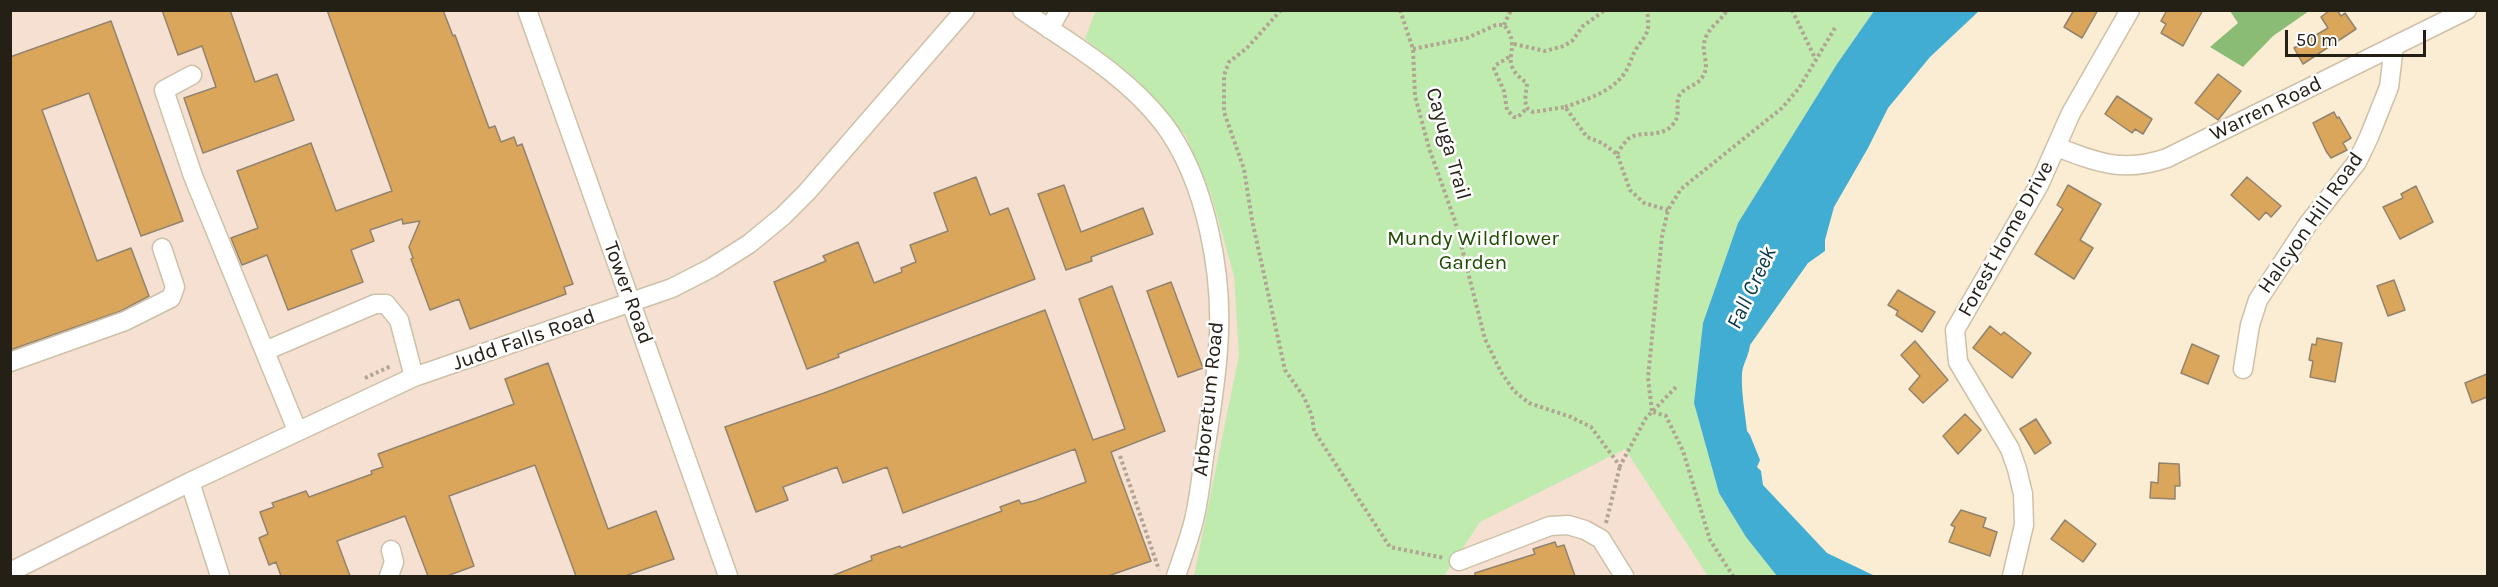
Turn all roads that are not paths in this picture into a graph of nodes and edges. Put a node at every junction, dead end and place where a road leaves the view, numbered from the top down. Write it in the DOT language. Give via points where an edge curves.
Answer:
graph roads {
  1 [pos="527,10"];
  2 [pos="965,10"];
  3 [pos="1022,10"];
  4 [pos="1060,10"];
  5 [pos="2130,10"];
  6 [pos="2467,10"];
  7 [pos="1049,29"];
  8 [pos="2394,45"];
  9 [pos="192,75"];
  10 [pos="2057,147"];
  11 [pos="162,248"];
  12 [pos="632,303"];
  13 [pos="265,351"];
  14 [pos="10,362"];
  15 [pos="2243,369"];
  16 [pos="414,377"];
  17 [pos="297,430"];
  18 [pos="190,482"];
  19 [pos="391,550"];
  20 [pos="1459,561"];
  21 [pos="10,572"];
  22 [pos="220,576"];
  23 [pos="389,576"];
  24 [pos="728,576"];
  25 [pos="1176,576"];
  26 [pos="1624,576"];
  27 [pos="2012,576"];
  1 -- 12 [label="street, Tower Road"];
  2 -- 12 [label="street, Judd Falls Road" via="783,216 711,268"];
  3 -- 7 [label="street, Arboretum Road"];
  4 -- 7 [label="street"];
  5 -- 10 [label="street, Forest Home Drive" via="2071,112"];
  6 -- 8 [label="street, Warren Road"];
  7 -- 25 [label="street, Arboretum Road" via="1110,69 1153,111 1190,169 1204,213 1219,303 1219,348 1194,518"];
  8 -- 10 [label="street, Warren Road" via="2151,164 2108,165"];
  8 -- 15 [label="street, Halcyon Hill Road" via="2389,87 2357,162 2308,224 2258,300"];
  9 -- 13 [label="street" via="164,90 193,176"];
  10 -- 27 [label="street, Forest Home Drive" via="1955,330 1959,362 2010,449 2023,494 2024,525"];
  11 -- 14 [label="street" via="175,287 171,298 125,321"];
  12 -- 16 [label="street, Judd Falls Road"];
  12 -- 24 [label="street, Tower Road"];
  13 -- 16 [label="street" via="375,304 386,304 399,320"];
  13 -- 17 [label="street"];
  16 -- 17 [label="street, Judd Falls Road"];
  17 -- 18 [label="street, Judd Falls Road"];
  18 -- 21 [label="street, Judd Falls Road"];
  18 -- 22 [label="street"];
  19 -- 23 [label="street" via="394,562"];
  20 -- 26 [label="street" via="1550,526 1568,525 1601,539"];
}
